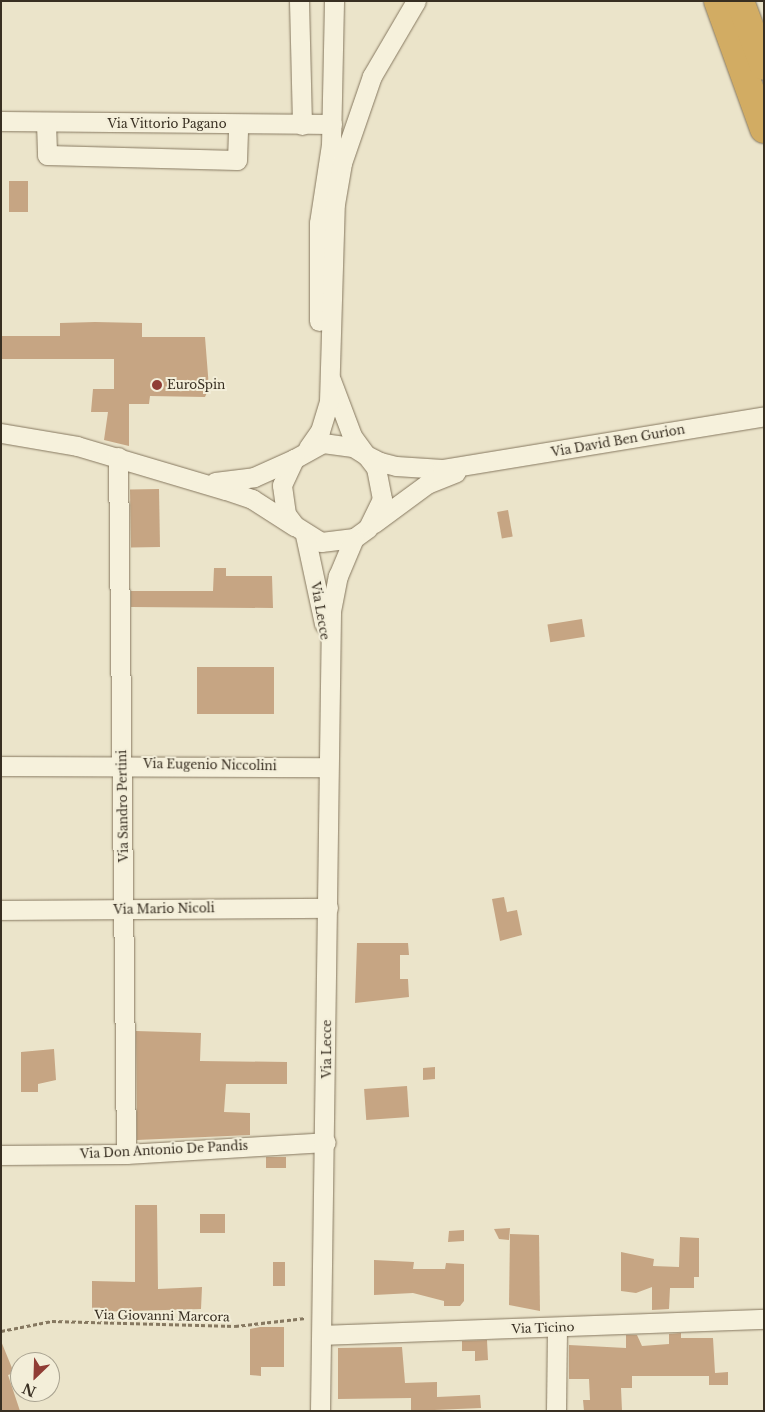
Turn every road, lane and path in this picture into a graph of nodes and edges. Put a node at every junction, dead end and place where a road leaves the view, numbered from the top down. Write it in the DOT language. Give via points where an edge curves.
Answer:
graph roads {
  1 [pos="300,1"];
  2 [pos="334,1"];
  3 [pos="416,1"];
  4 [pos="718,1"];
  5 [pos="740,1"];
  6 [pos="764,66"];
  7 [pos="1,121"];
  8 [pos="46,123"];
  9 [pos="238,124"];
  10 [pos="332,124"];
  11 [pos="302,125"];
  12 [pos="764,129"];
  13 [pos="331,380"];
  14 [pos="764,416"];
  15 [pos="1,433"];
  16 [pos="301,453"];
  17 [pos="366,455"];
  18 [pos="118,457"];
  19 [pos="472,467"];
  20 [pos="179,476"];
  21 [pos="300,531"];
  22 [pos="361,533"];
  23 [pos="329,687"];
  24 [pos="123,764"];
  25 [pos="1,766"];
  26 [pos="328,767"];
  27 [pos="328,908"];
  28 [pos="1,910"];
  29 [pos="124,910"];
  30 [pos="326,1142"];
  31 [pos="126,1154"];
  32 [pos="1,1155"];
  33 [pos="323,1316"];
  34 [pos="764,1320"];
  35 [pos="557,1327"];
  36 [pos="1,1331"];
  37 [pos="322,1335"];
  38 [pos="320,1411"];
  39 [pos="556,1411"];
  1 -- 11 [label="street"];
  2 -- 10 [label="street"];
  3 -- 13 [label="street" via="372,76 342,163 335,204"];
  4 -- 12 [label="highway"];
  5 -- 6 [label="highway"];
  7 -- 8 [label="street, Via Vittorio Pagano"];
  8 -- 9 [label="street, Via Vittorio Pagano"];
  8 -- 9 [label="street" via="47,155 237,160"];
  9 -- 11 [label="street, Via Vittorio Pagano"];
  10 -- 11 [label="street, Via Vittorio Pagano"];
  10 -- 16 [label="street" via="319,223 318,402"];
  13 -- 16 [label="street" via="325,418"];
  13 -- 17 [label="street" via="342,416"];
  14 -- 19 [label="street, Via David Ben Gurion"];
  15 -- 18 [label="street"];
  16 -- 17 [label="street" via="338,442"];
  16 -- 20 [label="street" via="238,481"];
  16 -- 21 [label="street" via="282,485 284,507"];
  17 -- 19 [label="street, Via David Ben Gurion" via="417,469"];
  17 -- 22 [label="street" via="376,468 382,499"];
  18 -- 20 [label="street"];
  18 -- 24 [label="street, Via Sandro Pertini"];
  19 -- 22 [label="street, Via David Ben Gurion" via="427,484"];
  20 -- 21 [label="street" via="252,499"];
  21 -- 22 [label="street" via="329,542"];
  21 -- 23 [label="street, Via Lecce" via="321,607"];
  22 -- 23 [label="street, Via Lecce" via="333,593"];
  23 -- 26 [label="street, Via Lecce"];
  24 -- 25 [label="street, Via Eugenio Niccolini"];
  24 -- 26 [label="street, Via Eugenio Niccolini"];
  24 -- 29 [label="street, Via Sandro Pertini"];
  26 -- 27 [label="street, Via Lecce"];
  27 -- 29 [label="street, Via Mario Nicoli"];
  27 -- 30 [label="street, Via Lecce"];
  28 -- 29 [label="street, Via Mario Nicoli"];
  29 -- 31 [label="street, Via Sandro Pertini"];
  30 -- 31 [label="street, Via Don Antonio De Pandis"];
  30 -- 33 [label="street, Via Lecce"];
  31 -- 32 [label="street, Via Don Antonio De Pandis"];
  33 -- 36 [label="path, Via Giovanni Marcora" via="235,1326 52,1321"];
  33 -- 37 [label="street, Via Lecce"];
  34 -- 35 [label="street, Via Ticino"];
  35 -- 37 [label="street, Via Ticino"];
  35 -- 39 [label="street"];
  37 -- 38 [label="street, Via Lecce"];
}
